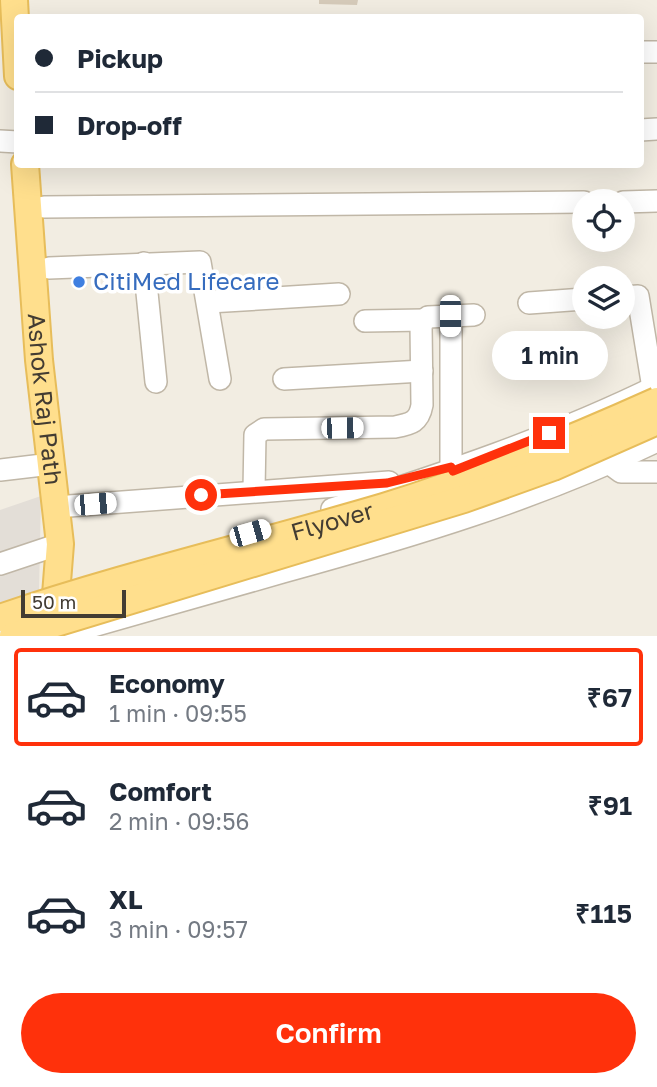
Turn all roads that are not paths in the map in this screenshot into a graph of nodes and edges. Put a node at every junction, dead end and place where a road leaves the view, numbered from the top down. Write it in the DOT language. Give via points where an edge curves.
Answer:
graph roads {
  1 [pos="25,168"];
  2 [pos="39,168"];
  3 [pos="657,201"];
  4 [pos="572,202"];
  5 [pos="635,202"];
  6 [pos="44,207"];
  7 [pos="144,263"];
  8 [pos="49,268"];
  9 [pos="339,294"];
  10 [pos="635,296"];
  11 [pos="572,300"];
  12 [pos="209,302"];
  13 [pos="529,303"];
  14 [pos="474,314"];
  15 [pos="450,316"];
  16 [pos="424,320"];
  17 [pos="365,321"];
  18 [pos="422,371"];
  19 [pos="220,379"];
  20 [pos="284,379"];
  21 [pos="156,382"];
  22 [pos="656,391"];
  23 [pos="657,421"];
  24 [pos="657,441"];
  25 [pos="51,464"];
  26 [pos="610,464"];
  27 [pos="452,469"];
  28 [pos="0,470"];
  29 [pos="657,472"];
  30 [pos="254,491"];
  31 [pos="69,506"];
  32 [pos="60,544"];
  33 [pos="0,564"];
  34 [pos="128,567"];
  35 [pos="62,586"];
  36 [pos="140,613"];
  37 [pos="0,618"];
  38 [pos="13,635"];
  39 [pos="60,635"];
  1 -- 25 [label="main road, Ashok Raj Path"];
  2 -- 6 [label="main road, Ashok Raj Path"];
  3 -- 5 [label="street"];
  4 -- 6 [label="street"];
  6 -- 8 [label="main road, Ashok Raj Path"];
  7 -- 8 [label="street"];
  7 -- 12 [label="street" via="200,262"];
  7 -- 21 [label="street"];
  8 -- 31 [label="main road, Ashok Raj Path"];
  9 -- 12 [label="street"];
  10 -- 22 [label="street"];
  11 -- 13 [label="street"];
  12 -- 19 [label="street"];
  14 -- 15 [label="street"];
  15 -- 16 [label="street"];
  15 -- 27 [label="street"];
  16 -- 17 [label="street"];
  16 -- 18 [label="street"];
  18 -- 20 [label="street"];
  18 -- 30 [label="street" via="422,405 413,423 259,432 253,446"];
  22 -- 27 [label="street"];
  22 -- 37 [label="main road, Flyover, bridge" via="551,449 385,506"];
  23 -- 38 [label="main road, Flyover, bridge" via="553,467 442,507"];
  24 -- 26 [label="street"];
  25 -- 28 [label="street"];
  25 -- 32 [label="main road, Ashok Raj Path"];
  26 -- 29 [label="street" via="621,472"];
  26 -- 36 [label="street" via="491,510"];
  27 -- 30 [label="street" via="387,483"];
  27 -- 34 [label="street" via="299,519"];
  30 -- 31 [label="street"];
  31 -- 35 [label="main road, Ashok Raj Path"];
  32 -- 33 [label="street"];
  32 -- 35 [label="main road, Ashok Raj Path"];
  34 -- 35 [label="street"];
  34 -- 36 [label="street"];
  35 -- 39 [label="main road, Ashok Raj Path"];
  36 -- 39 [label="street"];
}
